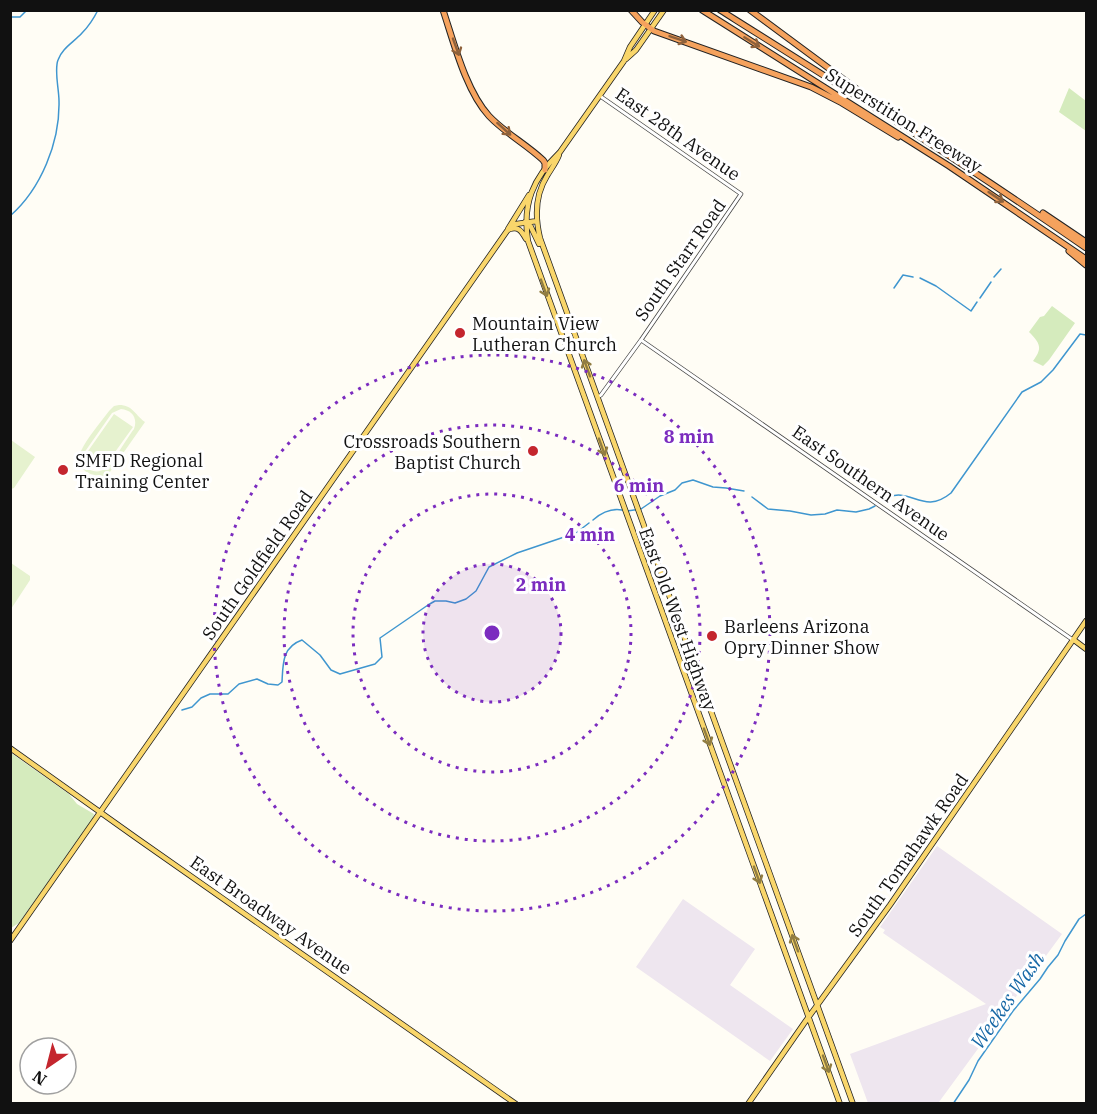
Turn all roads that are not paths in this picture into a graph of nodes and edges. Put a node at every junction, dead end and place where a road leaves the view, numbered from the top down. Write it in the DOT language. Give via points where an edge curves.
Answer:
graph roads {
  1 [pos="443,10"];
  2 [pos="631,10"];
  3 [pos="655,10"];
  4 [pos="664,10"];
  5 [pos="702,10"];
  6 [pos="720,10"];
  7 [pos="750,10"];
  8 [pos="646,24"];
  9 [pos="651,28"];
  10 [pos="624,61"];
  11 [pos="600,96"];
  12 [pos="911,130"];
  13 [pos="560,152"];
  14 [pos="949,166"];
  15 [pos="544,170"];
  16 [pos="985,178"];
  17 [pos="534,188"];
  18 [pos="741,194"];
  19 [pos="537,221"];
  20 [pos="525,222"];
  21 [pos="1042,228"];
  22 [pos="507,231"];
  23 [pos="528,241"];
  24 [pos="1086,242"];
  25 [pos="1086,248"];
  26 [pos="1086,259"];
  27 [pos="548,262"];
  28 [pos="1086,265"];
  29 [pos="641,340"];
  30 [pos="598,397"];
  31 [pos="1086,621"];
  32 [pos="1074,640"];
  33 [pos="1086,649"];
  34 [pos="10,748"];
  35 [pos="101,812"];
  36 [pos="10,941"];
  37 [pos="817,1005"];
  38 [pos="808,1017"];
  39 [pos="516,1104"];
  40 [pos="748,1104"];
  41 [pos="840,1104"];
  42 [pos="853,1104"];
  1 -- 15 [label="highway, one-way" via="481,105 501,127 543,160"];
  2 -- 8 [label="highway"];
  3 -- 8 [label="main road"];
  4 -- 9 [label="main road"];
  5 -- 14 [label="highway, Superstition Freeway, one-way"];
  6 -- 12 [label="highway, Superstition Freeway"];
  7 -- 12 [label="highway"];
  8 -- 9 [label="highway"];
  8 -- 10 [label="main road"];
  9 -- 10 [label="main road"];
  9 -- 14 [label="highway, one-way" via="811,87"];
  10 -- 11 [label="main road"];
  11 -- 13 [label="main road"];
  11 -- 18 [label="street, East 28th Avenue"];
  12 -- 16 [label="highway, Superstition Freeway"];
  13 -- 15 [label="main road, East Old West Highway"];
  13 -- 19 [label="main road, East Old West Highway" via="542,185"];
  14 -- 21 [label="highway, Superstition Freeway, one-way"];
  15 -- 17 [label="main road, East Old West Highway"];
  16 -- 24 [label="highway"];
  16 -- 25 [label="highway, Superstition Freeway"];
  17 -- 20 [label="main road, East Old West Highway"];
  17 -- 22 [label="main road"];
  18 -- 29 [label="street, South Starr Road"];
  19 -- 20 [label="main road, South Goldfield Road"];
  19 -- 27 [label="main road, East Old West Highway"];
  20 -- 22 [label="main road, South Goldfield Road"];
  20 -- 23 [label="main road, East Old West Highway"];
  20 -- 27 [label="main road"];
  21 -- 26 [label="highway, Superstition Freeway"];
  21 -- 28 [label="highway"];
  22 -- 23 [label="main road" via="519,229"];
  22 -- 35 [label="main road, South Goldfield Road"];
  23 -- 38 [label="main road, East Old West Highway, one-way"];
  30 -- 27 [label="main road, East Old West Highway, one-way"];
  29 -- 30 [label="street, South Starr Road"];
  29 -- 32 [label="street, East Southern Avenue"];
  37 -- 30 [label="main road, East Old West Highway, one-way"];
  31 -- 32 [label="main road, South Tomahawk Road"];
  32 -- 33 [label="main road, East Southern Avenue"];
  32 -- 37 [label="main road, South Tomahawk Road"];
  34 -- 35 [label="main road, East Broadway Avenue"];
  35 -- 36 [label="main road, South Goldfield Road"];
  35 -- 39 [label="main road, East Broadway Avenue"];
  37 -- 38 [label="main road, South Tomahawk Road"];
  37 -- 42 [label="main road, East Old West Highway"];
  38 -- 40 [label="main road, South Tomahawk Road"];
  38 -- 41 [label="main road, East Old West Highway, one-way"];
}
